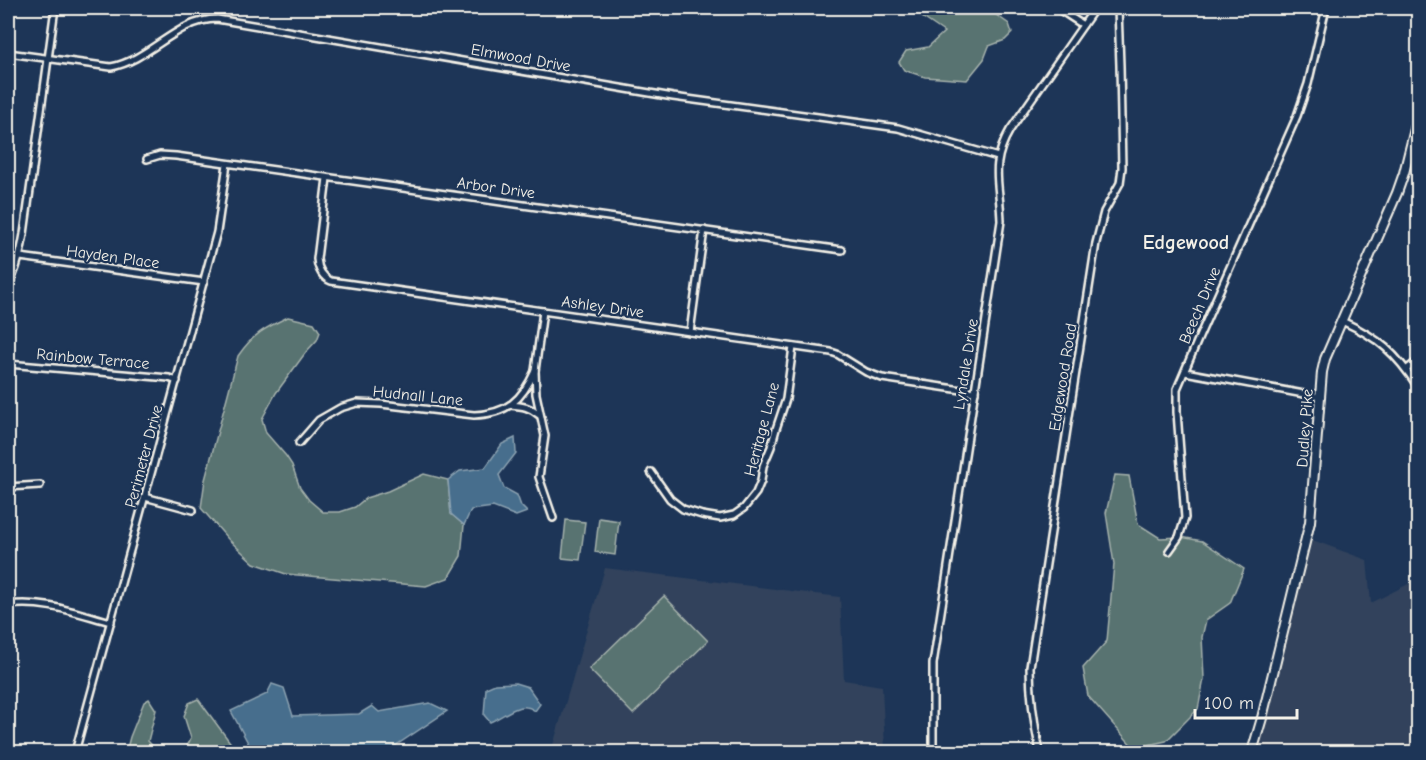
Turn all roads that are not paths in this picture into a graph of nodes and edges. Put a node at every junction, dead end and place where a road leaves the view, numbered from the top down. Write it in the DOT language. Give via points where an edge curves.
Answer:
graph roads {
  1 [pos="55,8"];
  2 [pos="1057,8"];
  3 [pos="1095,8"];
  4 [pos="1118,8"];
  5 [pos="1326,8"];
  6 [pos="1083,25"];
  7 [pos="8,53"];
  8 [pos="48,59"];
  9 [pos="1419,117"];
  10 [pos="1414,153"];
  11 [pos="998,157"];
  12 [pos="147,159"];
  13 [pos="227,164"];
  14 [pos="327,178"];
  15 [pos="704,230"];
  16 [pos="842,250"];
  17 [pos="20,257"];
  18 [pos="204,282"];
  19 [pos="8,286"];
  20 [pos="543,311"];
  21 [pos="1342,321"];
  22 [pos="690,332"];
  23 [pos="794,346"];
  24 [pos="1419,361"];
  25 [pos="8,364"];
  26 [pos="1407,369"];
  27 [pos="535,371"];
  28 [pos="1185,372"];
  29 [pos="177,381"];
  30 [pos="1419,387"];
  31 [pos="975,392"];
  32 [pos="1320,397"];
  33 [pos="510,405"];
  34 [pos="540,417"];
  35 [pos="299,443"];
  36 [pos="651,472"];
  37 [pos="40,485"];
  38 [pos="8,487"];
  39 [pos="145,497"];
  40 [pos="193,510"];
  41 [pos="553,518"];
  42 [pos="1170,551"];
  43 [pos="8,605"];
  44 [pos="111,622"];
  45 [pos="75,753"];
  46 [pos="933,753"];
  47 [pos="1040,753"];
  48 [pos="1252,753"];
  1 -- 8 [label="street"];
  2 -- 6 [label="street"];
  3 -- 6 [label="street, Lyndale Drive"];
  4 -- 47 [label="street, Edgewood Road" via="1121,177 1098,234 1032,656 1030,684"];
  5 -- 28 [label="street, Beech Drive" via="1296,116"];
  6 -- 11 [label="street, Lyndale Drive" via="1010,130"];
  7 -- 8 [label="street, Elmwood Drive"];
  8 -- 11 [label="street, Elmwood Drive" via="105,67 122,65 197,22 217,19 663,95 898,128"];
  8 -- 17 [label="street"];
  9 -- 10 [label="street, Dudley Pike"];
  10 -- 21 [label="street, Dudley Pike"];
  11 -- 31 [label="street, Lyndale Drive" via="1001,221"];
  12 -- 13 [label="street, Arbor Drive" via="160,155"];
  13 -- 14 [label="street, Arbor Drive"];
  13 -- 18 [label="street, Perimeter Drive" via="217,232"];
  14 -- 15 [label="street, Arbor Drive"];
  14 -- 20 [label="street, Ashley Drive" via="317,259 327,279"];
  15 -- 16 [label="street, Arbor Drive"];
  15 -- 22 [label="street"];
  17 -- 18 [label="street, Hayden Place"];
  17 -- 19 [label="street"];
  18 -- 29 [label="street, Perimeter Drive"];
  20 -- 22 [label="street, Ashley Drive"];
  20 -- 27 [label="street"];
  21 -- 26 [label="street" via="1377,340"];
  21 -- 32 [label="street, Dudley Pike" via="1325,359"];
  22 -- 23 [label="street, Ashley Drive"];
  23 -- 31 [label="street, Ashley Drive" via="837,354 882,378"];
  23 -- 36 [label="street, Heritage Lane" via="786,399 763,466 762,481 744,508 720,518 682,508 670,499"];
  24 -- 26 [label="street"];
  25 -- 29 [label="street, Rainbow Terrace"];
  26 -- 30 [label="street"];
  27 -- 33 [label="street" via="523,394"];
  27 -- 34 [label="street"];
  28 -- 32 [label="street"];
  28 -- 42 [label="street, Beech Drive" via="1176,393 1185,518"];
  29 -- 39 [label="street, Perimeter Drive"];
  31 -- 46 [label="street, Lyndale Drive" via="933,664"];
  32 -- 48 [label="street, Dudley Pike" via="1310,522"];
  33 -- 34 [label="street" via="532,409"];
  33 -- 35 [label="street, Hudnall Lane" via="474,415 357,403 319,420"];
  34 -- 41 [label="street" via="545,443 539,477"];
  37 -- 38 [label="street"];
  39 -- 40 [label="street"];
  39 -- 44 [label="street, Perimeter Drive"];
  43 -- 44 [label="street" via="50,605"];
  44 -- 45 [label="street, Perimeter Drive"];
}
